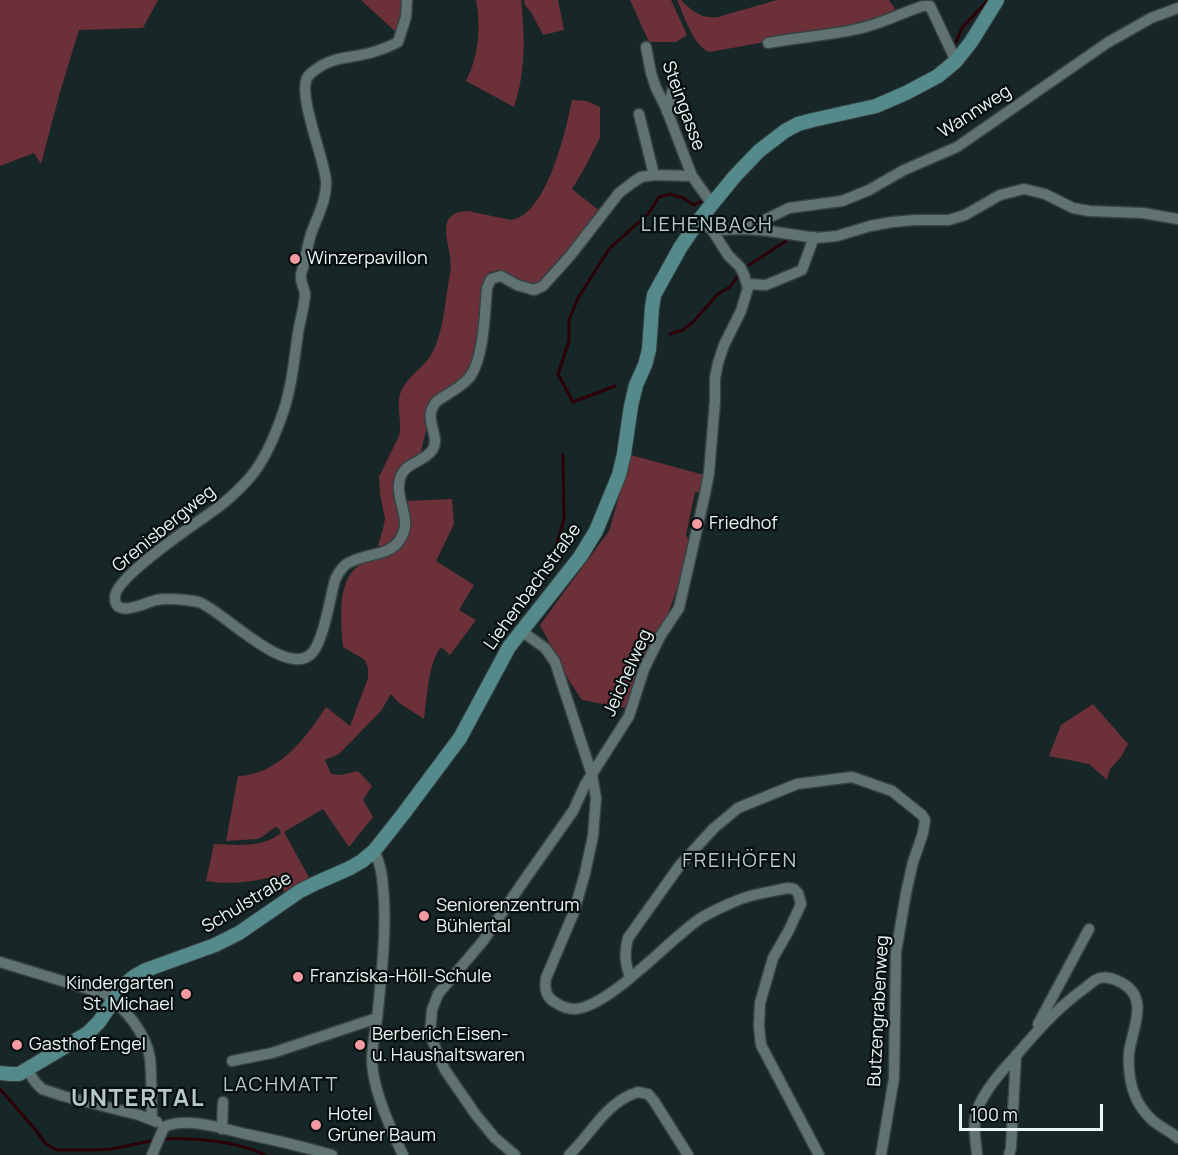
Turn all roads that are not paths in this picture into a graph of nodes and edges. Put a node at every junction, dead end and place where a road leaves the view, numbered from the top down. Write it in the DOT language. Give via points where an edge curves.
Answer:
graph roads {
  1 [pos="407,0"];
  2 [pos="997,0"];
  3 [pos="934,3"];
  4 [pos="1178,8"];
  5 [pos="768,43"];
  6 [pos="646,47"];
  7 [pos="956,61"];
  8 [pos="673,76"];
  9 [pos="667,112"];
  10 [pos="639,114"];
  11 [pos="654,175"];
  12 [pos="692,176"];
  13 [pos="712,204"];
  14 [pos="1178,219"];
  15 [pos="699,220"];
  16 [pos="746,229"];
  17 [pos="712,230"];
  18 [pos="814,237"];
  19 [pos="747,284"];
  20 [pos="520,630"];
  21 [pos="592,775"];
  22 [pos="374,851"];
  23 [pos="1089,929"];
  24 [pos="0,962"];
  25 [pos="630,977"];
  26 [pos="114,1000"];
  27 [pos="377,1018"];
  28 [pos="1032,1035"];
  29 [pos="1016,1054"];
  30 [pos="232,1060"];
  31 [pos="27,1070"];
  32 [pos="0,1072"];
  33 [pos="223,1102"];
  34 [pos="152,1119"];
  35 [pos="222,1129"];
  36 [pos="163,1130"];
  37 [pos="1178,1138"];
  38 [pos="152,1154"];
  39 [pos="332,1155"];
  40 [pos="403,1155"];
  41 [pos="515,1155"];
  42 [pos="569,1155"];
  43 [pos="688,1155"];
  44 [pos="819,1155"];
  45 [pos="881,1155"];
  46 [pos="977,1155"];
  47 [pos="1009,1155"];
  1 -- 11 [label="street, Grenisbergweg" via="398,42 367,54 338,58 307,77 306,99 326,182 301,278 305,292 288,397 269,449 253,474 222,504 126,578 114,599 121,609 167,599 200,603 280,656 304,659 312,653 338,573 355,560 391,550 403,535 406,518 399,483 408,466 434,447 434,405 461,386 475,370 491,279 501,276 534,290 543,286 619,193 641,177"];
  2 -- 7 [label="street, Liehenbachstraße"];
  3 -- 5 [label="street" via="859,29"];
  3 -- 7 [label="street"];
  4 -- 16 [label="street, Wannweg" via="1107,43 957,147 842,201 789,208"];
  6 -- 9 [label="street, Steingasse" via="653,80"];
  7 -- 13 [label="street, Liehenbachstraße" via="938,76 876,106 798,124 785,131 759,151"];
  8 -- 9 [label="street"];
  9 -- 12 [label="street, Steingasse"];
  10 -- 11 [label="street"];
  11 -- 12 [label="street, Grenisbergweg"];
  12 -- 13 [label="street"];
  13 -- 15 [label="street, Liehenbachstraße"];
  14 -- 18 [label="street" via="1073,208 1024,189 1000,195 949,220 892,222 837,236"];
  15 -- 17 [label="street"];
  15 -- 20 [label="street, Liehenbachstraße" via="654,295 649,350 636,385 619,475 607,506 580,557"];
  16 -- 17 [label="street"];
  16 -- 18 [label="street"];
  17 -- 19 [label="street" via="740,267"];
  18 -- 19 [label="street" via="802,270 766,285"];
  19 -- 21 [label="street, Jeichelweg" via="741,311 718,363 707,483 679,608 644,669 629,716"];
  20 -- 21 [label="street" via="545,648 555,662"];
  20 -- 22 [label="street, Liehenbachstraße" via="460,738"];
  21 -- 25 [label="street" via="596,798 585,873 544,987 553,1002 575,1009 592,1004"];
  21 -- 41 [label="street, Jeichelweg" via="573,811 498,920 438,994 432,1011 430,1034 445,1070 476,1115"];
  22 -- 26 [label="street, Schulstraße" via="350,868 295,895 239,933 135,976"];
  22 -- 27 [label="street" via="383,886 384,915"];
  23 -- 28 [label="street"];
  24 -- 26 [label="street"];
  25 -- 44 [label="street" via="701,918 745,897 794,889 801,904 773,958 760,1003 759,1028 761,1045"];
  25 -- 45 [label="street, Butzengrabenweg" via="625,950 628,938 680,865 738,808 797,784 852,777 892,791 925,820 896,952 894,1078"];
  26 -- 31 [label="street, Schulstraße" via="88,1033"];
  26 -- 34 [label="street" via="134,1022 150,1057"];
  27 -- 30 [label="street" via="272,1053"];
  27 -- 40 [label="street" via="373,1076"];
  28 -- 29 [label="street"];
  28 -- 37 [label="street" via="1099,978 1123,983 1138,1001 1129,1062 1133,1089 1152,1119"];
  29 -- 46 [label="street" via="977,1110"];
  29 -- 47 [label="street"];
  31 -- 32 [label="street" via="19,1074"];
  31 -- 34 [label="street" via="42,1089"];
  33 -- 35 [label="street"];
  34 -- 36 [label="street"];
  35 -- 36 [label="street" via="181,1123"];
  35 -- 39 [label="street"];
  36 -- 38 [label="street"];
  42 -- 43 [label="street" via="615,1102 638,1092 648,1094 654,1101"];
}
